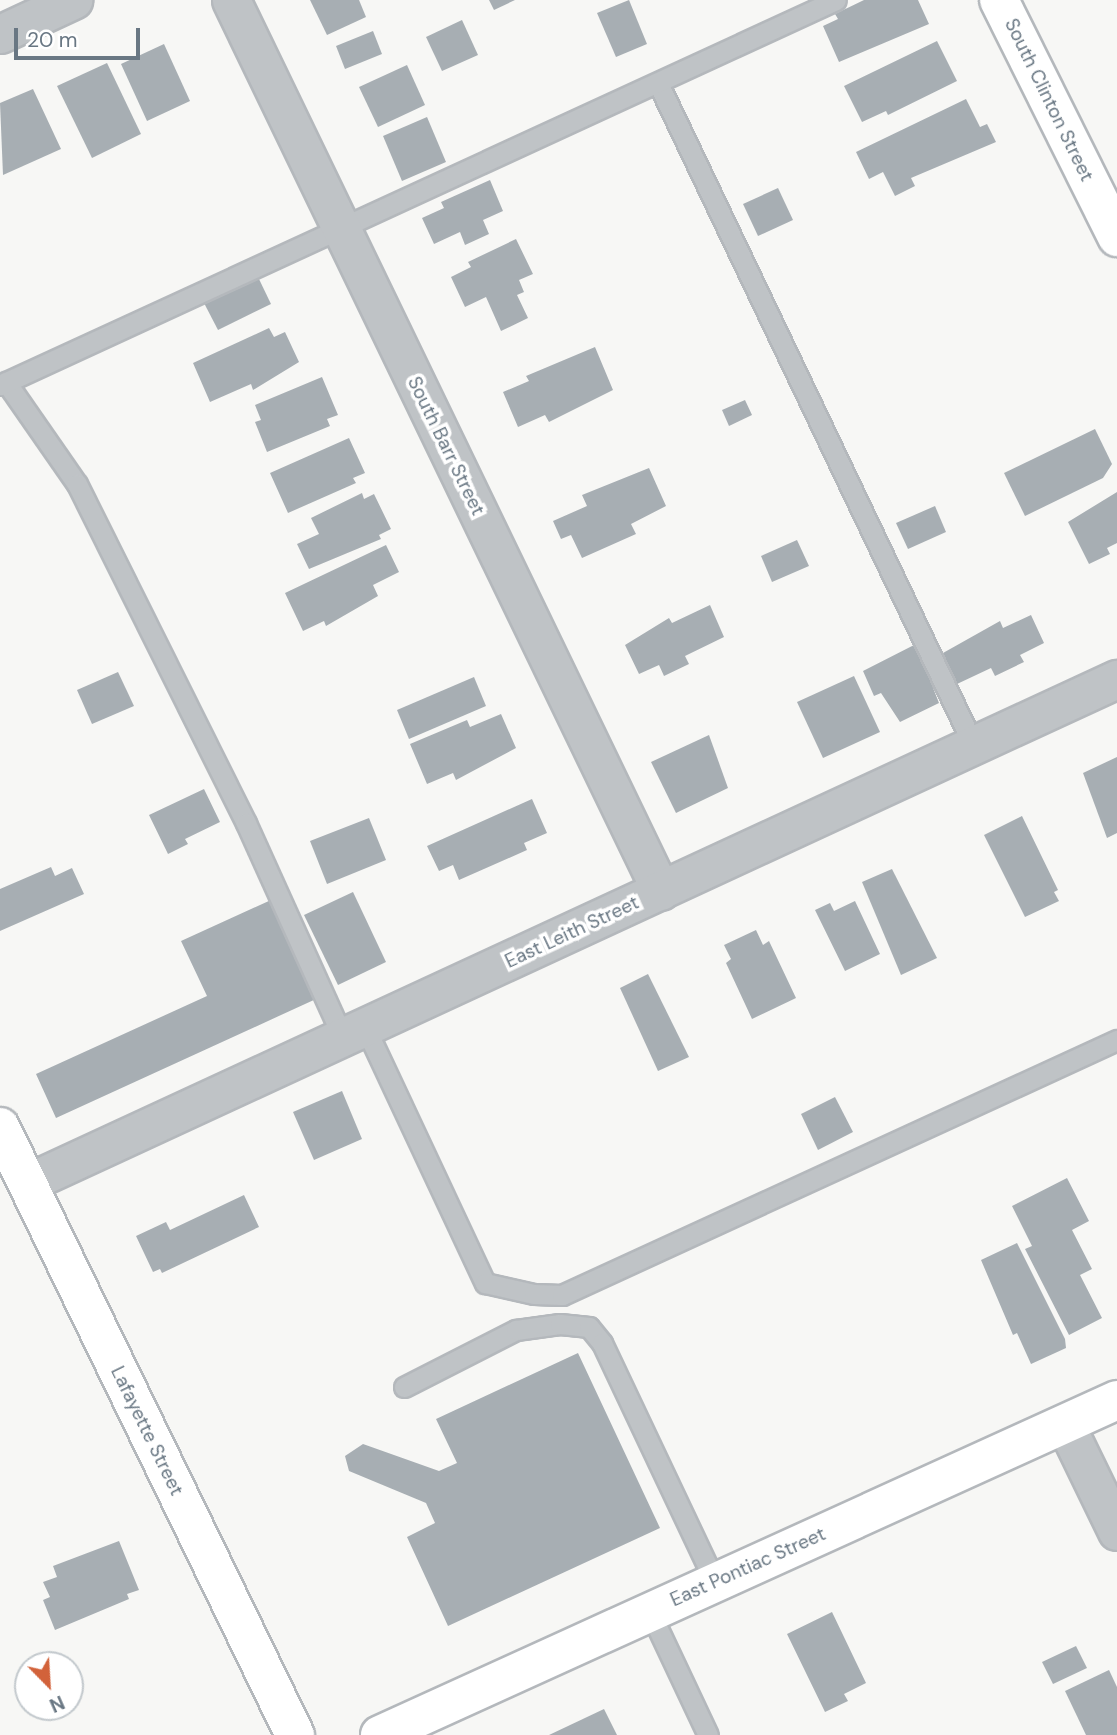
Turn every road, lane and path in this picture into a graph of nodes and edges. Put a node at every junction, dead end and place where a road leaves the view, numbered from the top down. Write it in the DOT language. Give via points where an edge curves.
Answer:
graph roads {
  1 [pos="73,0"];
  2 [pos="231,0"];
  3 [pos="836,0"];
  4 [pos="999,0"];
  5 [pos="0,34"];
  6 [pos="658,83"];
  7 [pos="339,226"];
  8 [pos="1117,237"];
  9 [pos="3,383"];
  10 [pos="1117,679"];
  11 [pos="973,744"];
  12 [pos="661,891"];
  13 [pos="354,1033"];
  14 [pos="1117,1040"];
  15 [pos="2,1137"];
  16 [pos="27,1183"];
  17 [pos="404,1387"];
  18 [pos="1117,1400"];
  19 [pos="1065,1423"];
  20 [pos="1117,1531"];
  21 [pos="715,1582"];
  22 [pos="650,1612"];
  23 [pos="295,1735"];
  24 [pos="380,1735"];
  25 [pos="708,1735"];
  1 -- 5 [label="street"];
  2 -- 7 [label="street, South Barr Street"];
  3 -- 6 [label="lane"];
  4 -- 8 [label="main road, South Clinton Street"];
  6 -- 7 [label="lane"];
  6 -- 11 [label="lane"];
  7 -- 9 [label="lane"];
  7 -- 12 [label="street, South Barr Street"];
  9 -- 13 [label="lane" via="78,484"];
  10 -- 11 [label="street, East Leith Street"];
  11 -- 12 [label="street, East Leith Street"];
  12 -- 13 [label="street, East Leith Street"];
  13 -- 14 [label="lane" via="485,1283 562,1295"];
  13 -- 16 [label="street, East Leith Street"];
  15 -- 16 [label="main road, Lafayette Street"];
  16 -- 23 [label="main road, Lafayette Street"];
  17 -- 21 [label="lane" via="516,1330 560,1324 589,1327 602,1343"];
  18 -- 19 [label="main road, East Pontiac Street"];
  19 -- 20 [label="street"];
  19 -- 21 [label="main road, East Pontiac Street"];
  21 -- 22 [label="main road, East Pontiac Street"];
  22 -- 24 [label="main road, East Pontiac Street"];
  22 -- 25 [label="lane"];
}
